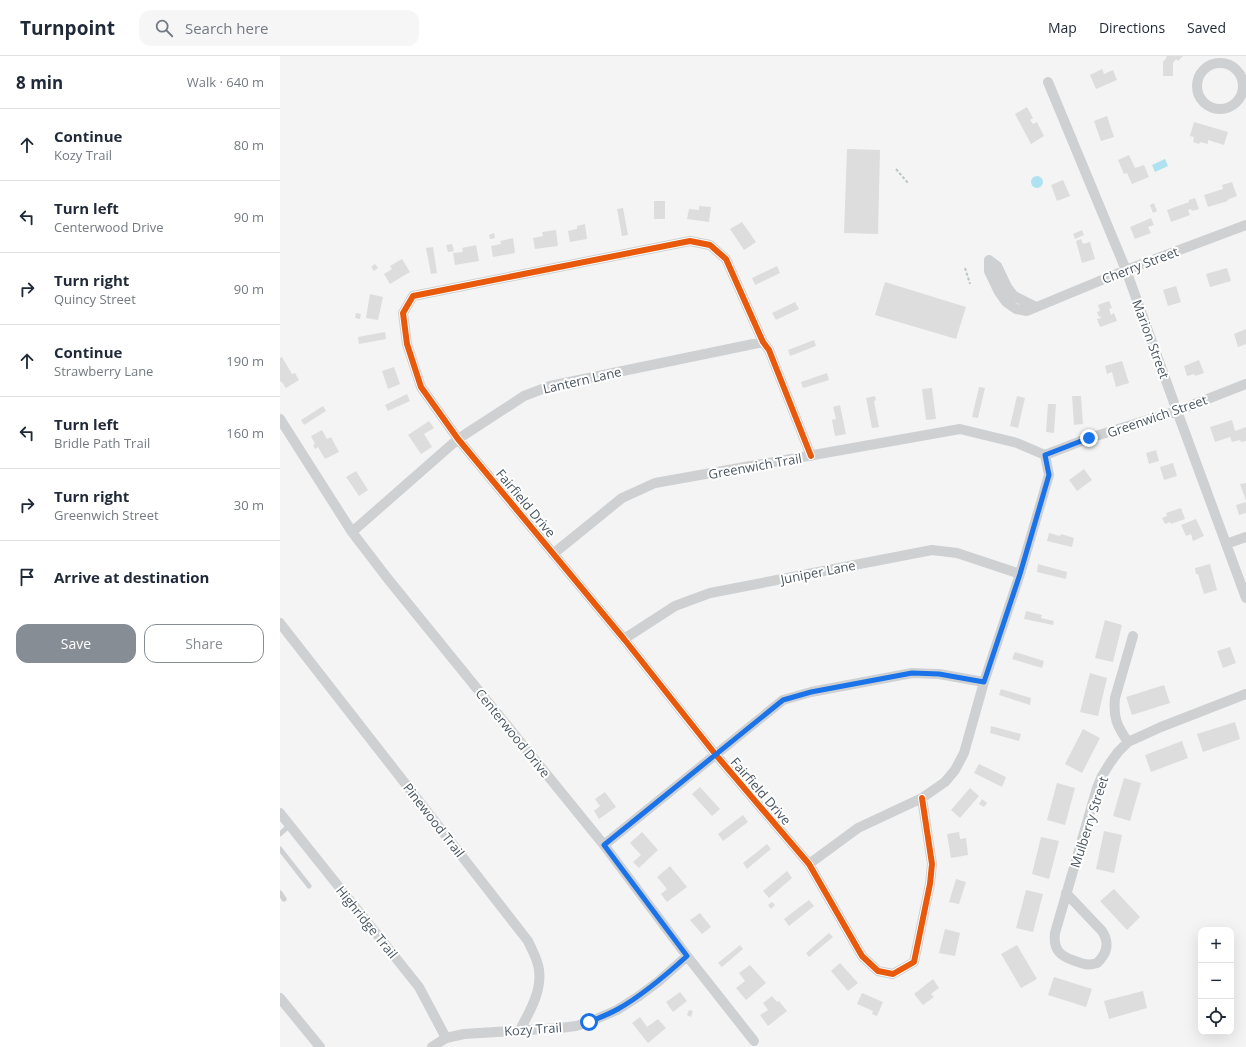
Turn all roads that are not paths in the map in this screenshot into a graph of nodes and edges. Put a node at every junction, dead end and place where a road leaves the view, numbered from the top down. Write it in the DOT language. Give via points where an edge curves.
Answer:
graph roads {
  1 [pos="1244,75"];
  2 [pos="1048,82"];
  3 [pos="1246,225"];
  4 [pos="1126,270"];
  5 [pos="1036,307"];
  6 [pos="763,342"];
  7 [pos="1246,384"];
  8 [pos="1176,411"];
  9 [pos="280,419"];
  10 [pos="458,439"];
  11 [pos="1045,455"];
  12 [pos="811,456"];
  13 [pos="352,532"];
  14 [pos="1246,537"];
  15 [pos="1226,544"];
  16 [pos="554,554"];
  17 [pos="1020,574"];
  18 [pos="1246,598"];
  19 [pos="280,624"];
  20 [pos="1133,636"];
  21 [pos="624,639"];
  22 [pos="984,682"];
  23 [pos="1246,694"];
  24 [pos="1128,742"];
  25 [pos="716,755"];
  26 [pos="922,798"];
  27 [pos="280,813"];
  28 [pos="290,825"];
  29 [pos="280,834"];
  30 [pos="604,845"];
  31 [pos="280,849"];
  32 [pos="808,864"];
  33 [pos="309,886"];
  34 [pos="280,893"];
  35 [pos="1066,893"];
  36 [pos="284,899"];
  37 [pos="687,956"];
  38 [pos="280,998"];
  39 [pos="520,1030"];
  40 [pos="446,1038"];
  41 [pos="754,1041"];
  42 [pos="320,1047"];
  43 [pos="432,1047"];
  1 -- 1 [label="street" via="1230,65 1222,63 1207,67 1201,72 1198,80 1198,95 1202,102 1215,109 1230,107 1241,97"];
  2 -- 4 [label="street, Marion Street"];
  3 -- 4 [label="street, Cherry Street"];
  4 -- 5 [label="street, Cherry Street"];
  4 -- 8 [label="street, Marion Street"];
  5 -- 5 [label="street, Cherry Street" via="1014,296 997,266 989,260 989,271 1006,302 1016,309 1027,311"];
  6 -- 10 [label="street, Lantern Lane" via="550,386 524,396"];
  6 -- 10 [label="street, Fairfield Drive" via="726,259 710,245 690,241 413,296 402,313 407,344 421,387"];
  6 -- 12 [label="street, Fairfield Drive" via="769,350"];
  7 -- 8 [label="street, Greenwich Street"];
  8 -- 11 [label="street, Greenwich Street" via="1089,438"];
  8 -- 15 [label="street, Marion Street"];
  9 -- 13 [label="street, Centerwood Drive"];
  10 -- 13 [label="street, Lantern Lane"];
  10 -- 16 [label="street, Fairfield Drive"];
  11 -- 12 [label="street, Greenwich Trail" via="1017,443 960,429"];
  11 -- 17 [label="street" via="1049,475"];
  12 -- 16 [label="street, Greenwich Trail" via="655,483 622,498"];
  13 -- 30 [label="street, Centerwood Drive"];
  14 -- 15 [label="street"];
  15 -- 18 [label="street, Marion Street"];
  16 -- 21 [label="street, Fairfield Drive"];
  17 -- 21 [label="street, Juniper Lane" via="957,553 932,550 710,593 675,606"];
  17 -- 22 [label="street"];
  19 -- 39 [label="street, Pinewood Trail" via="528,940 540,970 539,982 537,994"];
  20 -- 24 [label="street" via="1114,706 1116,721"];
  21 -- 25 [label="street, Fairfield Drive"];
  22 -- 25 [label="street" via="939,674 912,673 811,692 783,700"];
  22 -- 26 [label="street" via="964,753 955,770 945,782"];
  23 -- 24 [label="street, Mulberry Street"];
  24 -- 35 [label="street, Mulberry Street" via="1110,763 1097,788"];
  25 -- 30 [label="street"];
  25 -- 32 [label="street, Fairfield Drive"];
  26 -- 32 [label="street" via="858,828"];
  26 -- 32 [label="street, Fairfield Drive" via="932,864 914,962 893,974 878,971 862,956"];
  27 -- 28 [label="street, Highridge Trail"];
  28 -- 29 [label="lane"];
  28 -- 40 [label="street, Highridge Trail" via="419,987"];
  30 -- 37 [label="street, Centerwood Drive"];
  31 -- 33 [label="lane"];
  34 -- 36 [label="lane"];
  35 -- 35 [label="street, Mulberry Street" via="1055,933 1055,946 1065,958 1084,965 1097,964 1107,948 1105,936"];
  37 -- 39 [label="street, Kozy Trail" via="659,981 617,1010 576,1026"];
  37 -- 41 [label="street, Centerwood Drive"];
  38 -- 42 [label="street"];
  39 -- 40 [label="street, Kozy Trail" via="464,1034"];
  40 -- 43 [label="street, Kozy Trail"];
}
